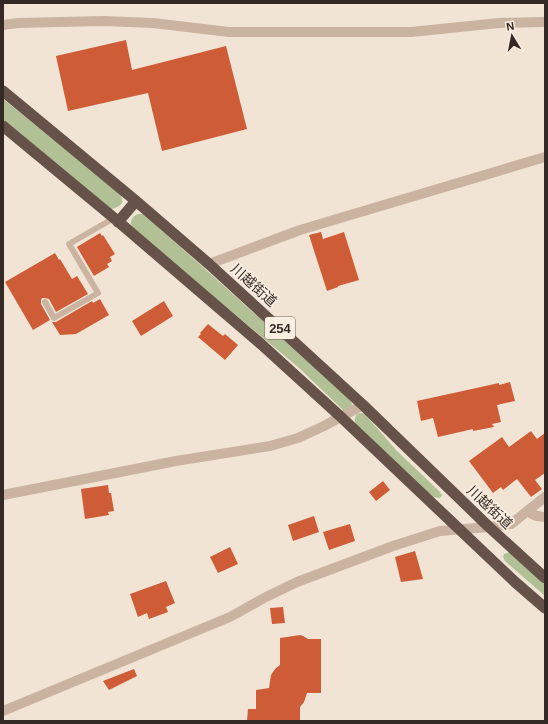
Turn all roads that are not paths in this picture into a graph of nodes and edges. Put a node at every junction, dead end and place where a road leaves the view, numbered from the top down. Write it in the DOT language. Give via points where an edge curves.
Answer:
graph roads {
  1 [pos="545,22"];
  2 [pos="3,25"];
  3 [pos="3,91"];
  4 [pos="3,126"];
  5 [pos="545,157"];
  6 [pos="136,201"];
  7 [pos="116,220"];
  8 [pos="209,264"];
  9 [pos="45,302"];
  10 [pos="363,405"];
  11 [pos="341,417"];
  12 [pos="3,495"];
  13 [pos="545,497"];
  14 [pos="528,511"];
  15 [pos="545,517"];
  16 [pos="489,527"];
  17 [pos="459,529"];
  18 [pos="545,578"];
  19 [pos="545,608"];
  20 [pos="3,711"];
  1 -- 2 [label="street" via="499,23 410,32 237,32 154,23 103,21"];
  3 -- 6 [label="highway, 川越街道 / 254"];
  4 -- 7 [label="highway, 254"];
  5 -- 8 [label="street" via="300,230"];
  6 -- 7 [label="highway"];
  6 -- 8 [label="highway, 川越街道 / 254"];
  7 -- 9 [label="lane" via="69,244 98,294 54,318"];
  7 -- 11 [label="highway, 254" via="261,344"];
  8 -- 10 [label="highway, 川越街道 / 254"];
  10 -- 11 [label="street"];
  10 -- 16 [label="highway, 川越街道 / 254"];
  11 -- 12 [label="street" via="298,438 270,446 176,461"];
  11 -- 17 [label="highway, 254"];
  13 -- 14 [label="street"];
  14 -- 15 [label="street"];
  14 -- 16 [label="street" via="511,524"];
  16 -- 17 [label="street"];
  16 -- 18 [label="highway, 川越街道 / 254"];
  17 -- 19 [label="highway, 254"];
  17 -- 20 [label="street" via="440,531 393,546 297,582 230,617"];
}
